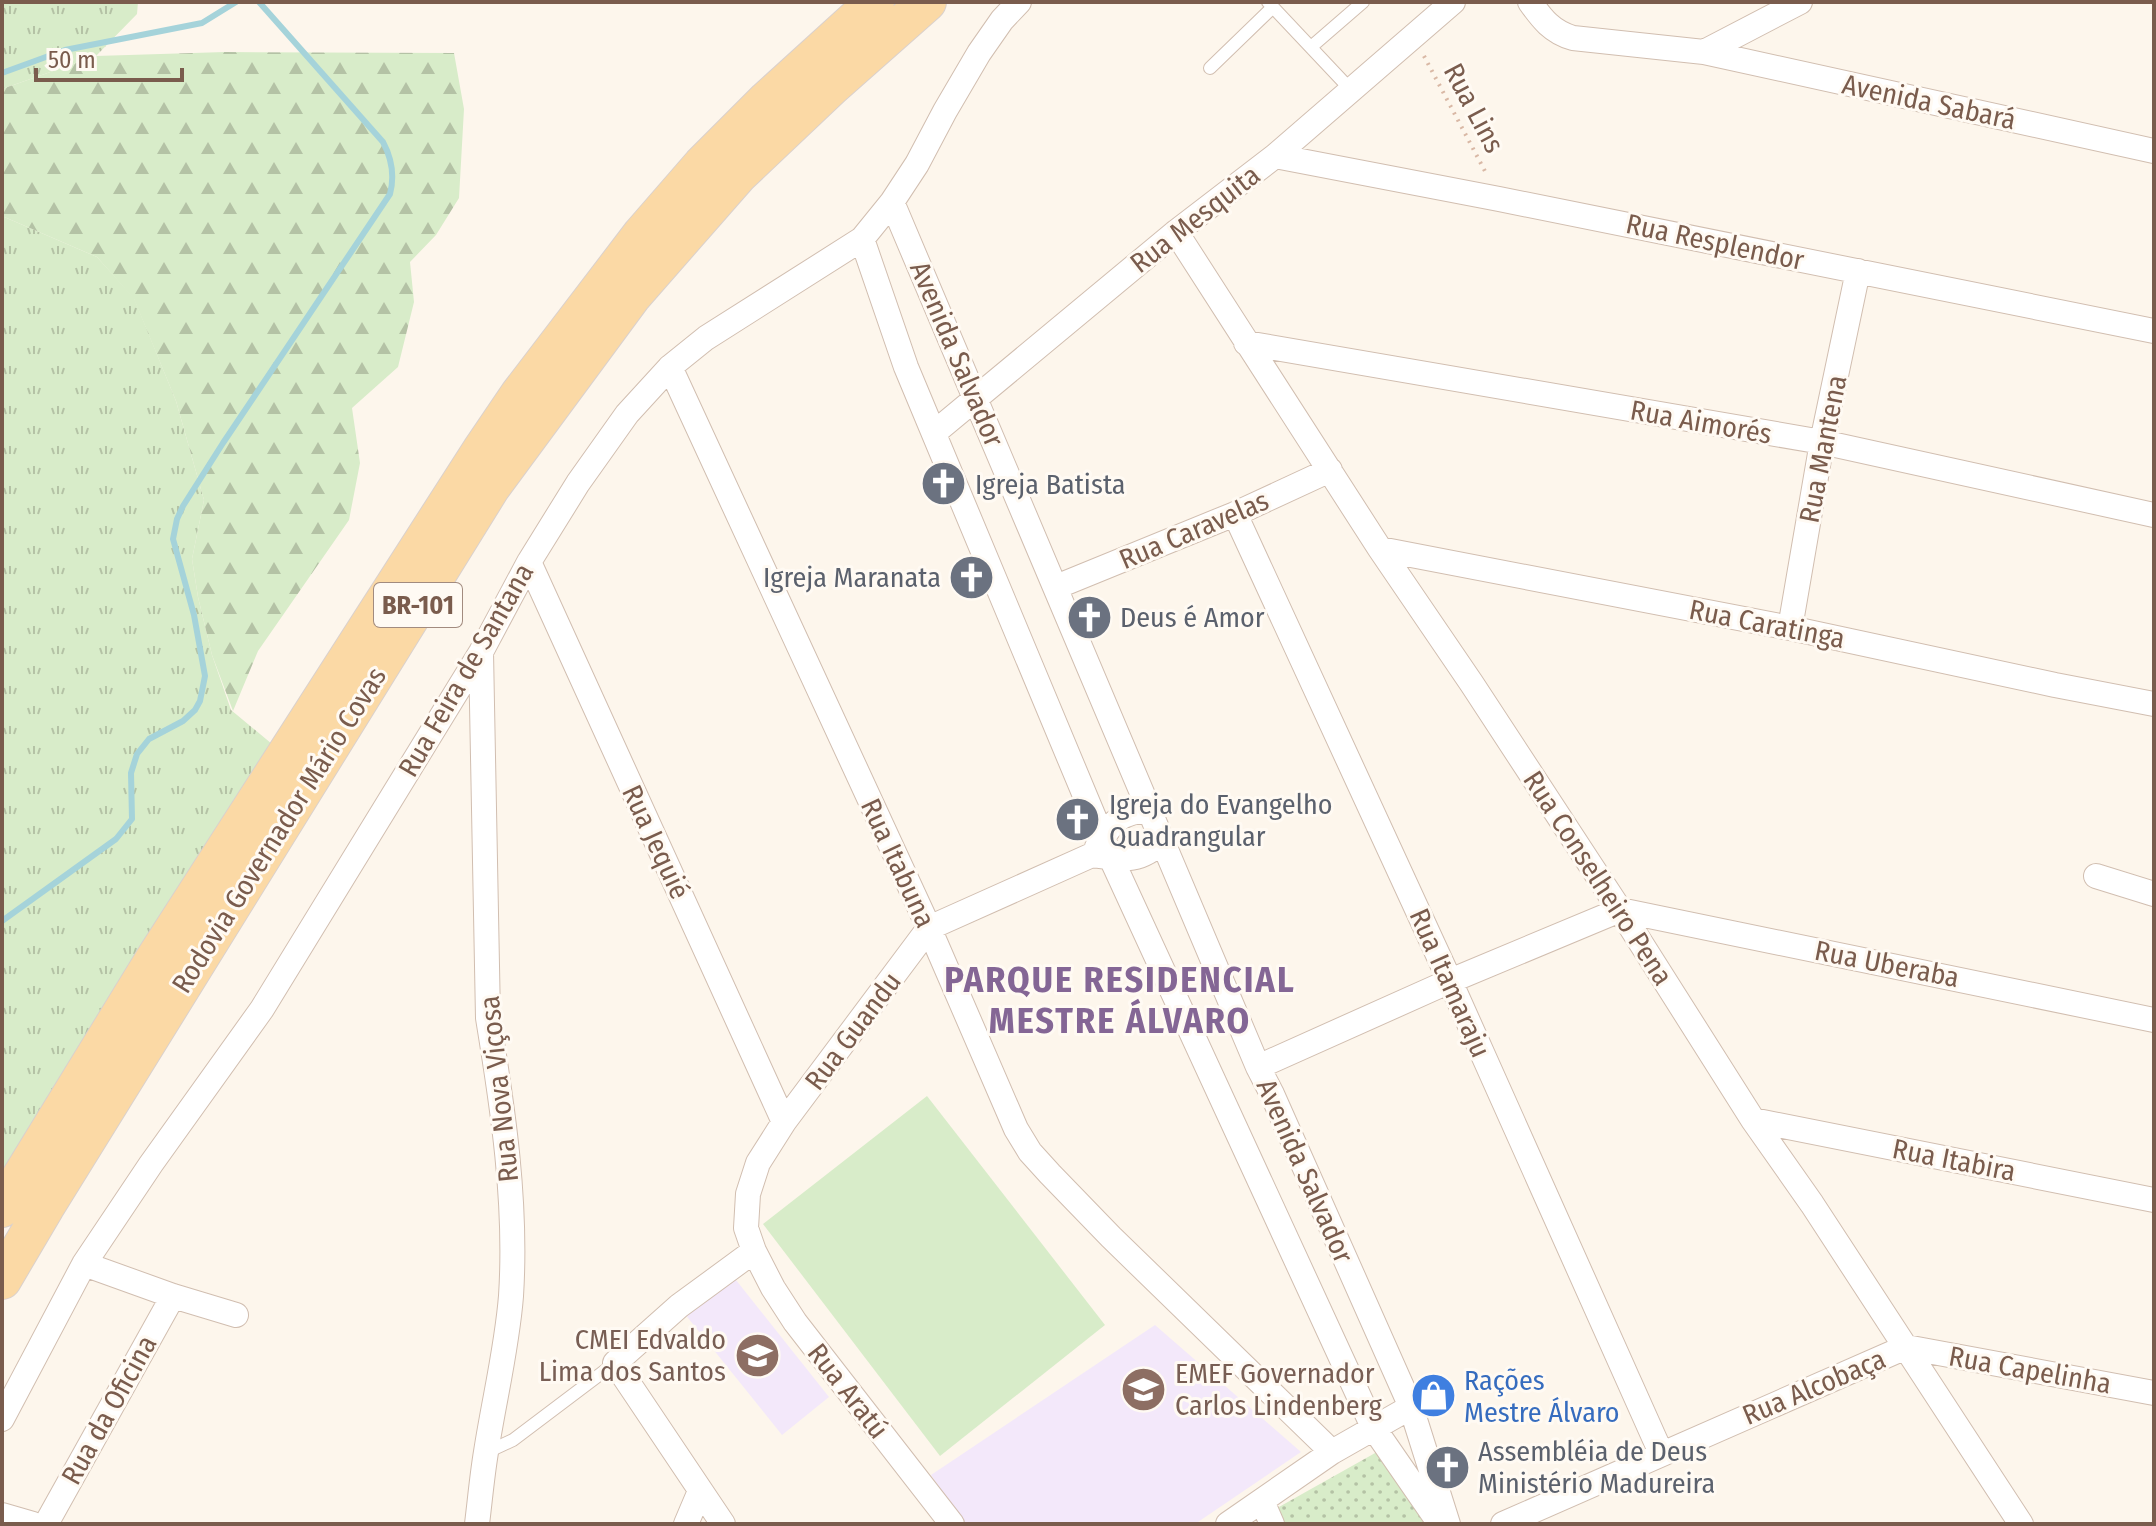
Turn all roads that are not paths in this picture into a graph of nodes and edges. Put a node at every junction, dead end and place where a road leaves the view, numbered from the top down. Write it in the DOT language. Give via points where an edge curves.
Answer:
graph roads {
  1 [pos="927,2"];
  2 [pos="1019,2"];
  3 [pos="1363,2"];
  4 [pos="1453,2"];
  5 [pos="1530,2"];
  6 [pos="1800,2"];
  7 [pos="1271,5"];
  8 [pos="860,8"];
  9 [pos="1311,47"];
  10 [pos="1704,52"];
  11 [pos="1210,68"];
  12 [pos="1351,90"];
  13 [pos="2154,151"];
  14 [pos="1275,156"];
  15 [pos="892,202"];
  16 [pos="1176,232"];
  17 [pos="862,239"];
  18 [pos="1858,271"];
  19 [pos="2154,331"];
  20 [pos="1246,343"];
  21 [pos="670,367"];
  22 [pos="975,399"];
  23 [pos="934,433"];
  24 [pos="1822,442"];
  25 [pos="1330,470"];
  26 [pos="1235,514"];
  27 [pos="2154,515"];
  28 [pos="1380,549"];
  29 [pos="529,562"];
  30 [pos="1056,587"];
  31 [pos="1790,628"];
  32 [pos="481,652"];
  33 [pos="2154,704"];
  34 [pos="1150,810"];
  35 [pos="1163,840"];
  36 [pos="1102,851"];
  37 [pos="2096,876"];
  38 [pos="2154,894"];
  39 [pos="1620,910"];
  40 [pos="929,928"];
  41 [pos="1450,981"];
  42 [pos="2154,1020"];
  43 [pos="1258,1067"];
  44 [pos="1753,1120"];
  45 [pos="784,1122"];
  46 [pos="2154,1200"];
  47 [pos="2,1208"];
  48 [pos="754,1251"];
  49 [pos="84,1264"];
  50 [pos="2,1280"];
  51 [pos="173,1296"];
  52 [pos="236,1315"];
  53 [pos="1906,1347"];
  54 [pos="615,1363"];
  55 [pos="2154,1393"];
  56 [pos="1411,1407"];
  57 [pos="2,1419"];
  58 [pos="1373,1427"];
  59 [pos="1332,1452"];
  60 [pos="485,1453"];
  61 [pos="1661,1453"];
  62 [pos="700,1491"];
  63 [pos="1262,1501"];
  64 [pos="2,1515"];
  65 [pos="33,1524"];
  66 [pos="46,1524"];
  67 [pos="477,1524"];
  68 [pos="686,1524"];
  69 [pos="723,1524"];
  70 [pos="952,1524"];
  71 [pos="1228,1524"];
  72 [pos="1272,1524"];
  73 [pos="1440,1524"];
  74 [pos="1448,1524"];
  75 [pos="1503,1524"];
  76 [pos="2021,1524"];
  1 -- 50 [label="main road, Rodovia Governador Mário Covas / BR-101" via="738,175 632,296 491,487"];
  2 -- 15 [label="street, Rua Feira de Santana" via="979,53"];
  3 -- 9 [label="lane"];
  4 -- 12 [label="street, Rua Mesquita"];
  5 -- 10 [label="street, Avenida Sabará" via="1549,26 1573,38"];
  6 -- 10 [label="street"];
  7 -- 9 [label="lane"];
  7 -- 11 [label="lane"];
  8 -- 47 [label="main road, Rodovia Governador Mário Covas / BR-101" via="702,165 519,395 154,960"];
  9 -- 12 [label="lane"];
  10 -- 13 [label="street, Avenida Sabará"];
  12 -- 14 [label="street, Rua Mesquita"];
  14 -- 16 [label="street, Rua Mesquita"];
  14 -- 18 [label="street, Rua Resplendor"];
  15 -- 17 [label="street, Rua Feira de Santana"];
  15 -- 22 [label="street, Avenida Salvador"];
  16 -- 20 [label="street, Rua Conselheiro Pena"];
  16 -- 22 [label="street, Rua Mesquita"];
  17 -- 21 [label="street, Rua Feira de Santana" via="727,324"];
  17 -- 23 [label="street, Avenida Salvador"];
  18 -- 19 [label="street, Rua Resplendor"];
  18 -- 24 [label="street, Rua Mantena"];
  20 -- 24 [label="street, Rua Aimorés"];
  20 -- 25 [label="street, Rua Conselheiro Pena"];
  21 -- 29 [label="street, Rua Feira de Santana" via="627,414"];
  21 -- 40 [label="street, Rua Itabuna"];
  22 -- 23 [label="street, Rua Mesquita"];
  22 -- 30 [label="street, Avenida Salvador"];
  23 -- 36 [label="street, Avenida Salvador"];
  24 -- 27 [label="street, Rua Aimorés"];
  24 -- 31 [label="street, Rua Mantena"];
  25 -- 26 [label="street, Rua Caravelas"];
  25 -- 28 [label="street, Rua Conselheiro Pena"];
  26 -- 30 [label="street, Rua Caravelas"];
  26 -- 41 [label="street, Rua Itamaraju"];
  28 -- 31 [label="street, Rua Caratinga"];
  28 -- 39 [label="street, Rua Conselheiro Pena"];
  29 -- 32 [label="street, Rua Feira de Santana"];
  29 -- 45 [label="street, Rua Jequié"];
  30 -- 34 [label="street, Avenida Salvador"];
  31 -- 33 [label="street, Rua Caratinga"];
  32 -- 49 [label="street, Rua Feira de Santana" via="262,1009"];
  32 -- 60 [label="street, Rua Nova Viçosa" via="488,1018 511,1195 513,1254 511,1300"];
  34 -- 35 [label="street, Avenida Salvador"];
  34 -- 36 [label="street, Rua Guandu" via="1117,819"];
  35 -- 36 [label="street, Rua Guandu" via="1148,853 1128,859"];
  35 -- 43 [label="street, Avenida Salvador"];
  36 -- 40 [label="street, Rua Guandu"];
  36 -- 58 [label="street, Avenida Salvador"];
  37 -- 38 [label="street"];
  39 -- 41 [label="street"];
  39 -- 42 [label="street, Rua Uberaba"];
  39 -- 44 [label="street, Rua Conselheiro Pena"];
  40 -- 45 [label="street, Rua Guandu"];
  40 -- 59 [label="street, Rua Itabuna" via="1000,1096 1030,1152"];
  41 -- 43 [label="street"];
  41 -- 61 [label="street, Rua Itamaraju"];
  43 -- 56 [label="street, Avenida Salvador"];
  44 -- 46 [label="street, Rua Itabira"];
  44 -- 53 [label="street, Rua Conselheiro Pena"];
  45 -- 48 [label="street, Rua Aratú" via="758,1163 748,1194 746,1228"];
  48 -- 54 [label="street" via="679,1306"];
  48 -- 70 [label="street, Rua Aratú" via="795,1322"];
  49 -- 51 [label="street"];
  49 -- 57 [label="street, Rua Feira de Santana"];
  51 -- 52 [label="street"];
  51 -- 66 [label="street, Rua da Oficina"];
  53 -- 55 [label="street, Rua Capelinha"];
  53 -- 61 [label="street, Rua Alcobaça"];
  53 -- 76 [label="street, Rua Conselheiro Pena"];
  54 -- 60 [label="lane" via="513,1440"];
  54 -- 62 [label="street"];
  56 -- 58 [label="street"];
  56 -- 74 [label="street, Avenida Salvador"];
  58 -- 59 [label="street"];
  58 -- 73 [label="street, Avenida Salvador"];
  59 -- 63 [label="street"];
  60 -- 67 [label="street, Rua Nova Viçosa"];
  61 -- 75 [label="street, Rua Alcobaça"];
  62 -- 68 [label="street"];
  62 -- 69 [label="street"];
  63 -- 71 [label="street"];
  63 -- 72 [label="street"];
  64 -- 65 [label="street"];
}
